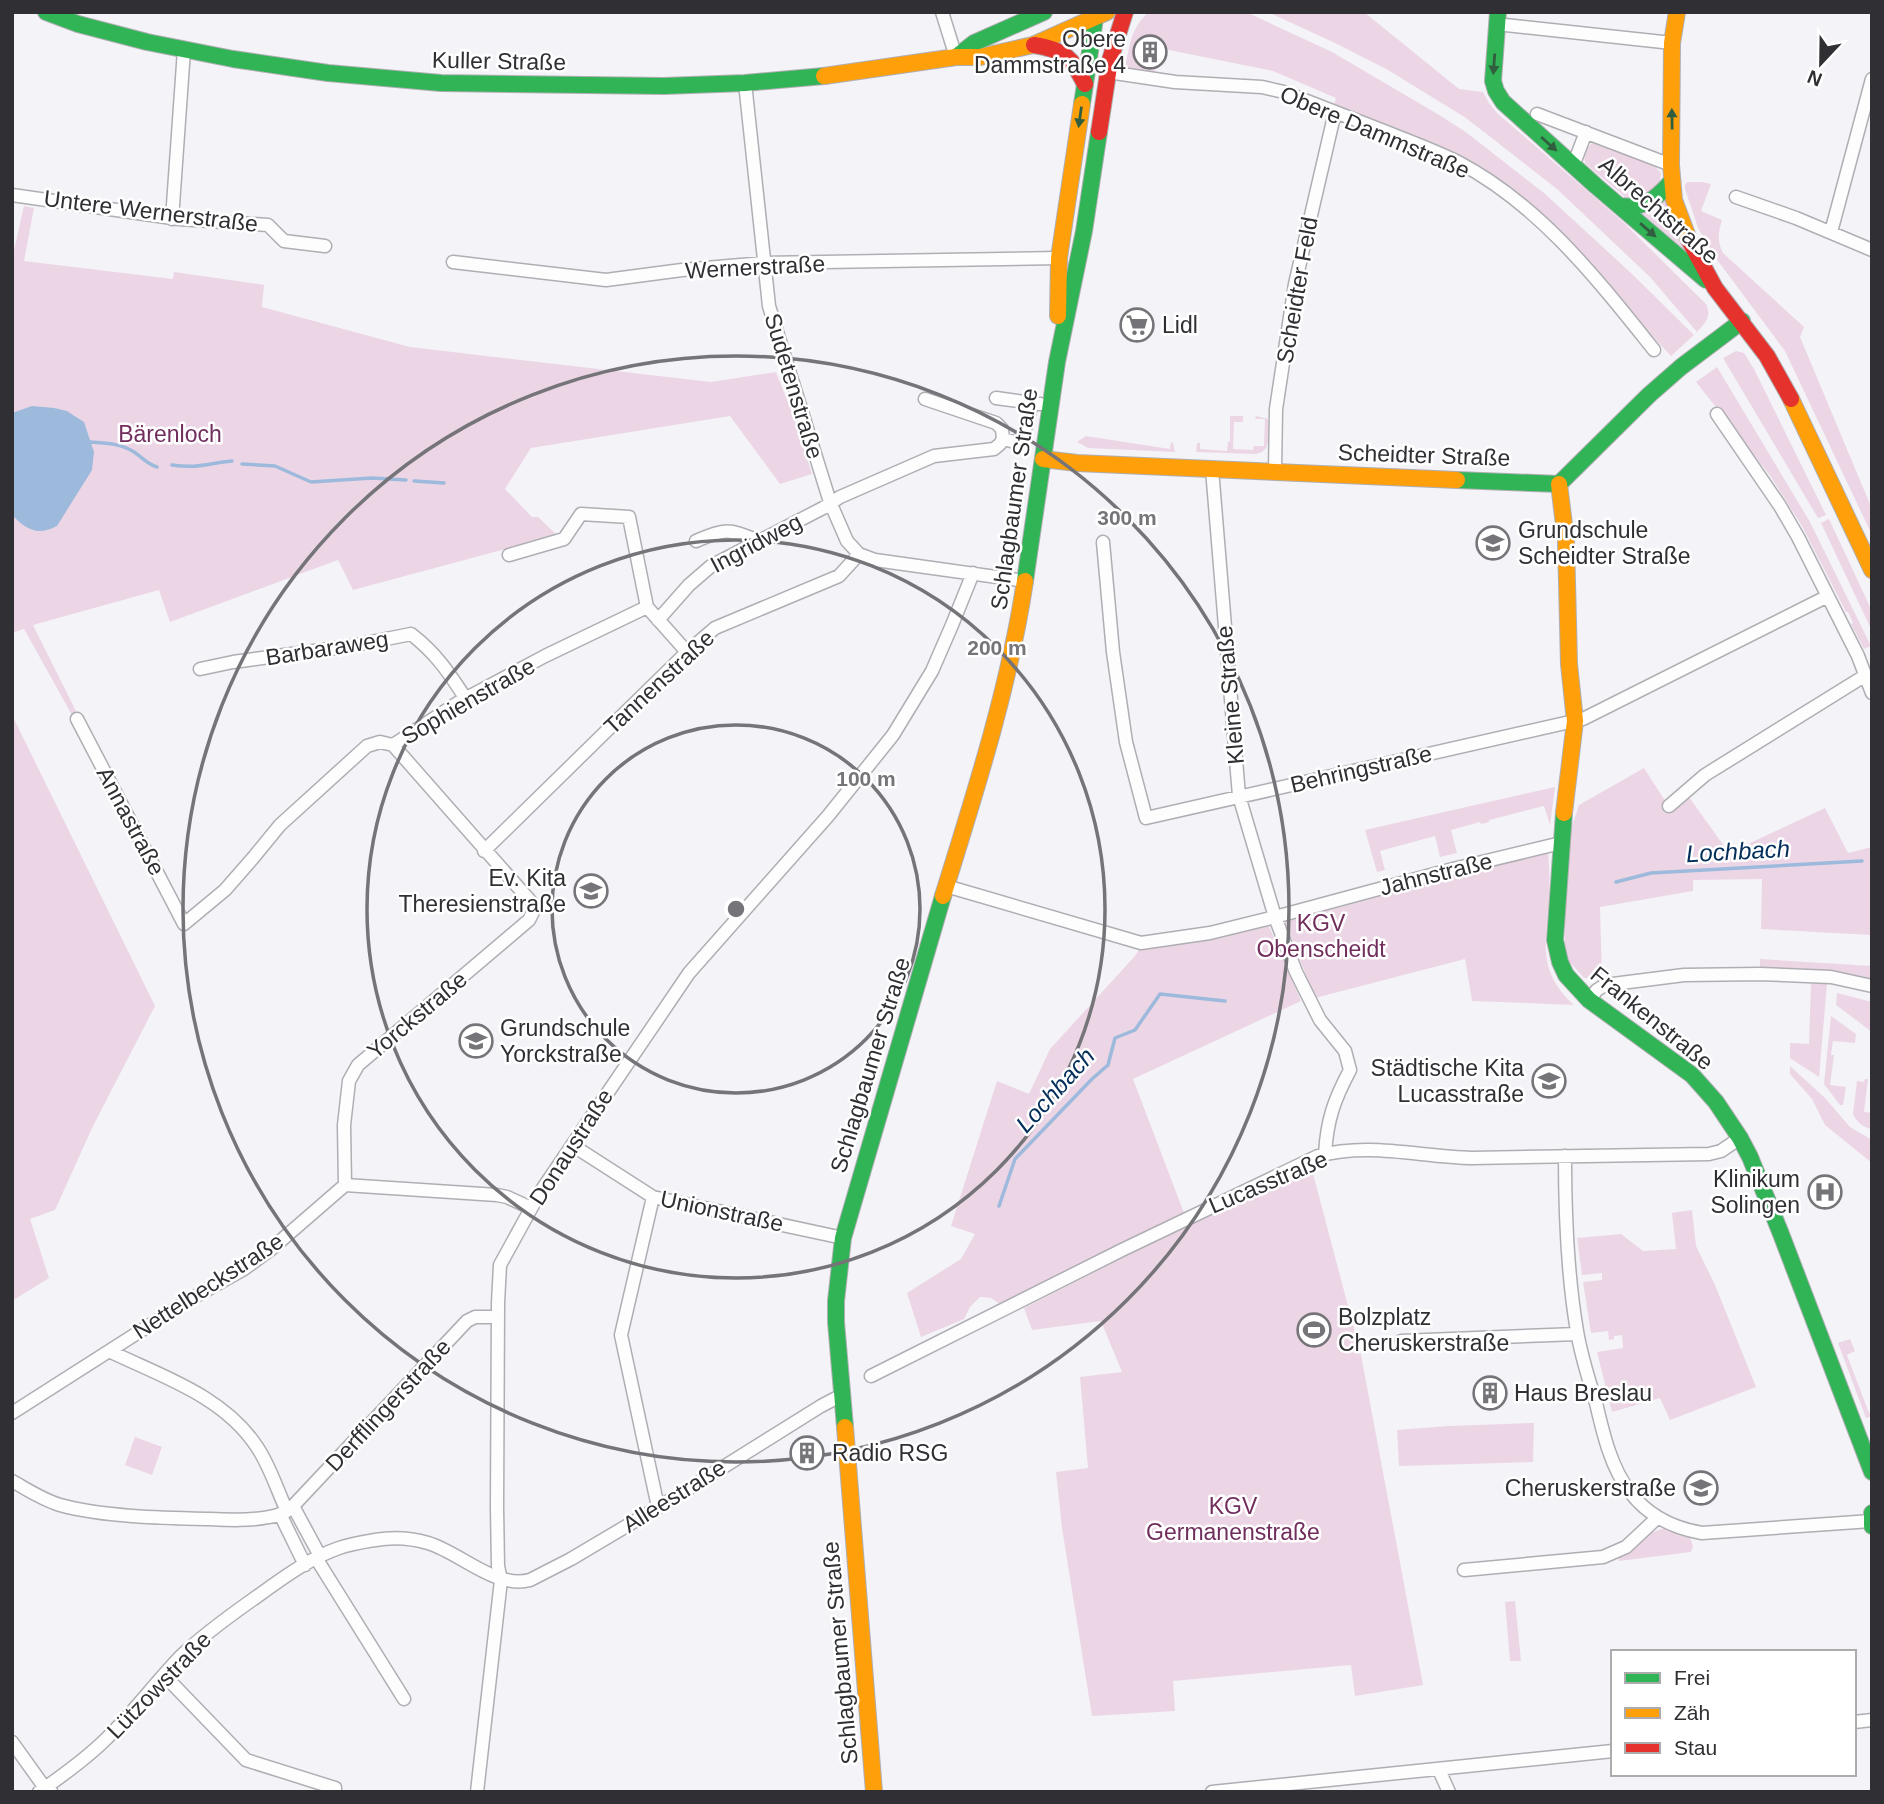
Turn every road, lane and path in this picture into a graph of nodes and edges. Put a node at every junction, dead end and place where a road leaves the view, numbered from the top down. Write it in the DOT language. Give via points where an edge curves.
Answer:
graph roads {
  1 [pos="46,12"];
  2 [pos="942,12"];
  3 [pos="1044,12"];
  4 [pos="1125,12"];
  5 [pos="1676,12"];
  6 [pos="1102,14"];
  7 [pos="80,18"];
  8 [pos="1497,18"];
  9 [pos="1672,43"];
  10 [pos="1033,45"];
  11 [pos="184,50"];
  12 [pos="1111,52"];
  13 [pos="956,57"];
  14 [pos="1108,72"];
  15 [pos="1872,79"];
  16 [pos="745,83"];
  17 [pos="1085,83"];
  18 [pos="1335,112"];
  19 [pos="1537,114"];
  20 [pos="1586,132"];
  21 [pos="1573,166"];
  22 [pos="1671,173"];
  23 [pos="12,194"];
  24 [pos="1736,197"];
  25 [pos="1620,206"];
  26 [pos="172,219"];
  27 [pos="1831,232"];
  28 [pos="325,246"];
  29 [pos="1872,250"];
  30 [pos="1059,258"];
  31 [pos="453,262"];
  32 [pos="764,263"];
  33 [pos="1716,288"];
  34 [pos="1742,321"];
  35 [pos="1654,350"];
  36 [pos="1057,362"];
  37 [pos="996,398"];
  38 [pos="925,400"];
  39 [pos="1032,403"];
  40 [pos="1050,405"];
  41 [pos="1717,414"];
  42 [pos="1003,439"];
  43 [pos="1043,459"];
  44 [pos="1212,469"];
  45 [pos="1275,471"];
  46 [pos="1559,484"];
  47 [pos="831,502"];
  48 [pos="696,541"];
  49 [pos="760,541"];
  50 [pos="1103,542"];
  51 [pos="859,554"];
  52 [pos="509,555"];
  53 [pos="1872,570"];
  54 [pos="972,573"];
  55 [pos="1025,581"];
  56 [pos="1828,596"];
  57 [pos="647,607"];
  58 [pos="658,620"];
  59 [pos="687,652"];
  60 [pos="200,669"];
  61 [pos="1866,675"];
  62 [pos="1872,694"];
  63 [pos="466,699"];
  64 [pos="77,719"];
  65 [pos="1575,721"];
  66 [pos="393,745"];
  67 [pos="1239,796"];
  68 [pos="1669,806"];
  69 [pos="1561,843"];
  70 [pos="484,851"];
  71 [pos="946,886"];
  72 [pos="1275,918"];
  73 [pos="184,924"];
  74 [pos="1872,986"];
  75 [pos="1589,1000"];
  76 [pos="1740,1138"];
  77 [pos="572,1145"];
  78 [pos="1325,1154"];
  79 [pos="1565,1156"];
  80 [pos="345,1185"];
  81 [pos="653,1197"];
  82 [pos="531,1208"];
  83 [pos="843,1238"];
  84 [pos="498,1317"];
  85 [pos="1577,1334"];
  86 [pos="1401,1341"];
  87 [pos="109,1351"];
  88 [pos="872,1376"];
  89 [pos="842,1395"];
  90 [pos="12,1413"];
  91 [pos="1872,1472"];
  92 [pos="12,1481"];
  93 [pos="658,1507"];
  94 [pos="286,1510"];
  95 [pos="1657,1518"];
  96 [pos="1871,1520"];
  97 [pos="313,1560"];
  98 [pos="1464,1570"];
  99 [pos="500,1580"];
  100 [pos="164,1675"];
  101 [pos="404,1699"];
  102 [pos="12,1742"];
  103 [pos="1611,1751"];
  104 [pos="1439,1770"];
  105 [pos="45,1790"];
  106 [pos="335,1792"];
  107 [pos="477,1792"];
  108 [pos="874,1792"];
  109 [pos="1212,1792"];
  110 [pos="1449,1792"];
  1 -- 7 [label="main road, Kuller Straße"];
  2 -- 13 [label="street"];
  3 -- 13 [label="main road, Kuller Straße" via="974,43"];
  4 -- 12 [label="main road, Schlagbaumer Straße"];
  5 -- 9 [label="main road"];
  6 -- 10 [label="main road, Kuller Straße"];
  6 -- 12 [label="main road"];
  6 -- 17 [label="main road, Schlagbaumer Straße"];
  7 -- 11 [label="main road, Kuller Straße" via="134,39"];
  8 -- 9 [label="street"];
  8 -- 21 [label="main road, Albrechtstraße, one-way" via="1496,91"];
  22 -- 9 [label="main road, one-way"];
  10 -- 13 [label="main road, Kuller Straße" via="980,57"];
  10 -- 17 [label="main road" via="1053,47 1068,55"];
  11 -- 16 [label="main road, Kuller Straße" via="328,73 441,83"];
  11 -- 26 [label="street"];
  12 -- 14 [label="main road, Schlagbaumer Straße"];
  13 -- 16 [label="main road, Kuller Straße"];
  14 -- 18 [label="street, Obere Dammstraße" via="1262,87"];
  14 -- 36 [label="main road, Schlagbaumer Straße" via="1084,231"];
  15 -- 27 [label="street"];
  16 -- 32 [label="street, Sudetenstraße"];
  17 -- 30 [label="main road, Schlagbaumer Straße, one-way"];
  18 -- 35 [label="street, Obere Dammstraße" via="1458,163 1526,208 1598,280"];
  18 -- 45 [label="street, Scheidter Feld" via="1295,284 1276,409"];
  19 -- 20 [label="street, Albrechtstraße"];
  20 -- 21 [label="street, Albrechtstraße"];
  20 -- 22 [label="street, Albrechtstraße"];
  21 -- 25 [label="main road, Albrechtstraße"];
  22 -- 25 [label="main road" via="1659,197 1629,208"];
  22 -- 33 [label="main road" via="1674,200 1686,234"];
  23 -- 26 [label="street, Untere Wernerstraße"];
  24 -- 27 [label="street"];
  25 -- 33 [label="main road, Albrechtstraße, one-way"];
  26 -- 28 [label="street, Untere Wernerstraße" via="268,225 284,241"];
  27 -- 29 [label="street"];
  30 -- 32 [label="street, Wernerstraße"];
  30 -- 36 [label="main road, Schlagbaumer Straße"];
  31 -- 32 [label="street, Wernerstraße" via="606,280"];
  32 -- 47 [label="street, Sudetenstraße" via="769,306"];
  33 -- 34 [label="main road"];
  34 -- 46 [label="main road" via="1641,401"];
  34 -- 53 [label="main road" via="1787,392"];
  36 -- 40 [label="main road, Schlagbaumer Straße"];
  37 -- 39 [label="street"];
  38 -- 42 [label="street" via="996,423"];
  39 -- 40 [label="street"];
  39 -- 42 [label="street, Ingridweg" via="1023,437 1014,442"];
  40 -- 43 [label="main road, Schlagbaumer Straße"];
  41 -- 56 [label="street" via="1780,506"];
  42 -- 47 [label="street, Ingridweg" via="993,449 934,456"];
  43 -- 44 [label="main road, Scheidter Straße"];
  43 -- 55 [label="main road, Schlagbaumer Straße"];
  44 -- 45 [label="main road, Scheidter Straße"];
  44 -- 67 [label="street, Kleine Straße"];
  45 -- 46 [label="main road, Scheidter Straße"];
  46 -- 65 [label="main road, Frankenstraße"];
  47 -- 49 [label="street, Ingridweg"];
  47 -- 51 [label="street, Sudetenstraße" via="847,541"];
  48 -- 49 [label="street" via="726,530"];
  49 -- 58 [label="street, Ingridweg" via="711,566"];
  50 -- 67 [label="street, Behringstraße" via="1126,741 1146,818"];
  51 -- 54 [label="street"];
  51 -- 59 [label="street, Tannenstraße" via="839,576 715,628"];
  52 -- 57 [label="street" via="564,539 581,514 627,516"];
  54 -- 55 [label="street"];
  54 -- 77 [label="street, Donaustraße" via="932,671 893,735 803,846 689,973"];
  55 -- 71 [label="main road, Schlagbaumer Straße" via="1013,652"];
  56 -- 61 [label="street"];
  56 -- 65 [label="street, Behringstraße"];
  57 -- 58 [label="street"];
  57 -- 63 [label="street, Sophienstraße"];
  58 -- 59 [label="street"];
  59 -- 70 [label="street, Tannenstraße"];
  60 -- 63 [label="street, Barbaraweg" via="411,634 443,663"];
  61 -- 62 [label="street"];
  61 -- 68 [label="street" via="1705,775"];
  63 -- 66 [label="street, Sophienstraße"];
  64 -- 73 [label="street, Annastraße"];
  65 -- 67 [label="street, Behringstraße"];
  65 -- 69 [label="main road, Frankenstraße"];
  66 -- 70 [label="street"];
  66 -- 73 [label="street, Sophienstraße" via="368,746 280,825 225,890"];
  67 -- 72 [label="street, Kleine Straße"];
  69 -- 72 [label="street, Jahnstraße"];
  69 -- 75 [label="main road, Frankenstraße" via="1556,953 1566,975"];
  70 -- 80 [label="street, Yorckstraße" via="533,903 534,910 529,920 358,1065 349,1081 344,1125"];
  71 -- 72 [label="street, Jahnstraße" via="1141,943"];
  71 -- 83 [label="main road, Schlagbaumer Straße"];
  72 -- 78 [label="street, Kleine Straße" via="1308,998 1345,1051 1350,1070 1331,1110"];
  74 -- 75 [label="street" via="1819,976 1684,975 1605,985"];
  75 -- 76 [label="main road, Frankenstraße" via="1692,1075"];
  76 -- 79 [label="street, Lucasstraße" via="1709,1154"];
  76 -- 91 [label="main road, Frankenstraße" via="1791,1257"];
  77 -- 81 [label="street, Unionstraße"];
  77 -- 82 [label="street, Donaustraße"];
  78 -- 79 [label="street, Lucasstraße" via="1390,1150 1448,1157"];
  78 -- 88 [label="street, Lucasstraße"];
  79 -- 85 [label="street" via="1566,1227"];
  80 -- 82 [label="street" via="497,1195"];
  80 -- 87 [label="street, Nettelbeckstraße" via="253,1263"];
  81 -- 83 [label="street, Unionstraße"];
  81 -- 93 [label="street" via="621,1335"];
  82 -- 84 [label="street, Donaustraße" via="500,1265"];
  83 -- 89 [label="main road, Schlagbaumer Straße" via="836,1301"];
  84 -- 94 [label="street, Derfflingerstraße" via="467,1321"];
  84 -- 99 [label="street, Donaustraße"];
  85 -- 86 [label="street"];
  85 -- 95 [label="street" via="1605,1438 1622,1480"];
  87 -- 90 [label="street, Nettelbeckstraße"];
  87 -- 94 [label="street" via="195,1391 234,1419 258,1448"];
  89 -- 93 [label="street, Alleestraße"];
  89 -- 108 [label="main road, Schlagbaumer Straße"];
  92 -- 94 [label="street" via="45,1500 96,1512 247,1520"];
  93 -- 99 [label="street, Alleestraße" via="540,1576 522,1582"];
  94 -- 97 [label="street"];
  95 -- 96 [label="street" via="1702,1533"];
  95 -- 98 [label="street" via="1626,1547 1603,1557"];
  97 -- 99 [label="street, Lützowstraße" via="358,1543 409,1539 429,1543"];
  97 -- 100 [label="street, Lützowstraße" via="224,1621"];
  97 -- 101 [label="street"];
  99 -- 107 [label="street, Donaustraße"];
  100 -- 105 [label="street, Lützowstraße" via="106,1740"];
  100 -- 106 [label="street" via="246,1760 335,1788"];
  102 -- 105 [label="street"];
  103 -- 104 [label="street"];
  104 -- 109 [label="street"];
  104 -- 110 [label="street"];
}
